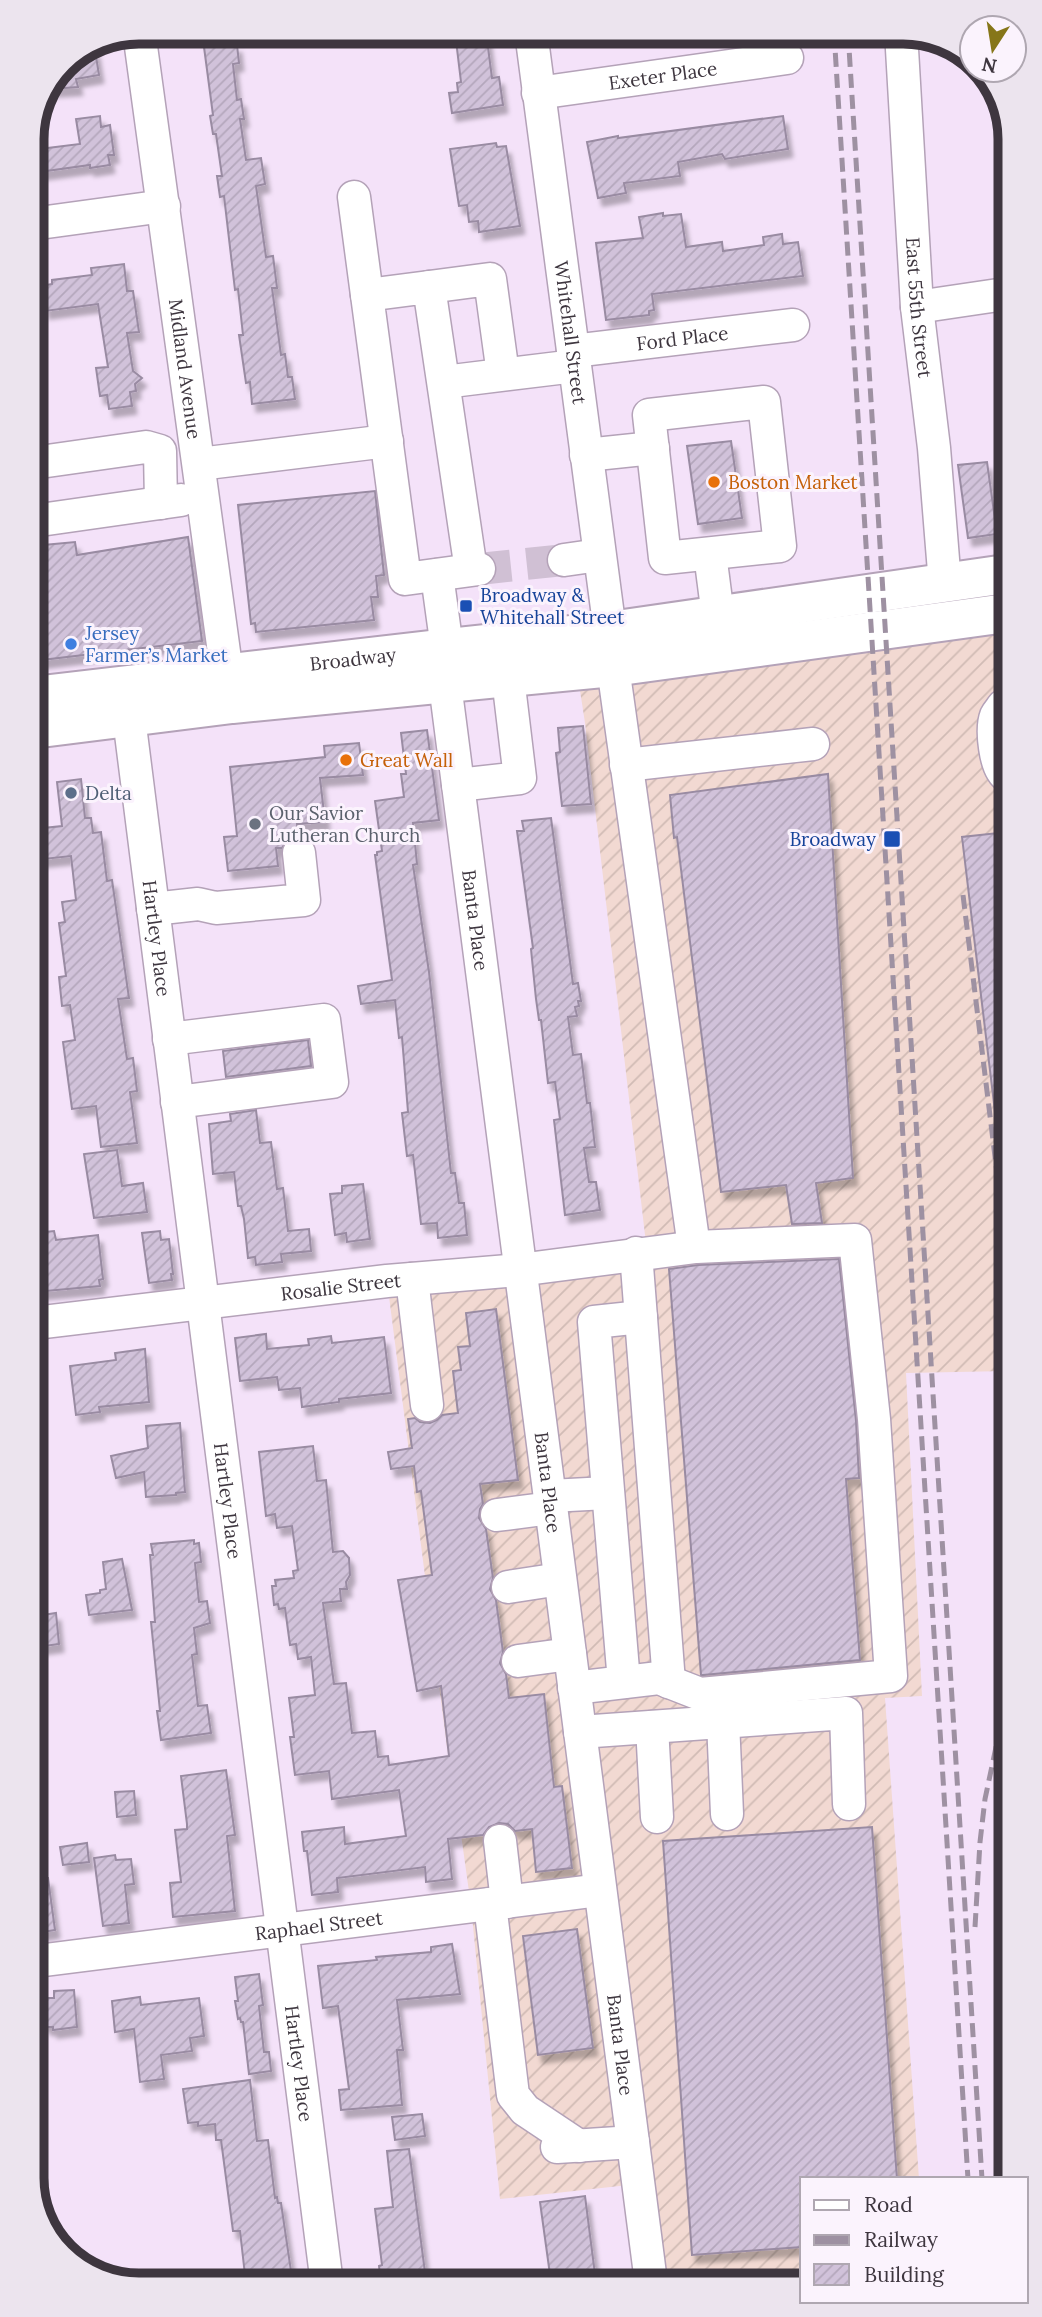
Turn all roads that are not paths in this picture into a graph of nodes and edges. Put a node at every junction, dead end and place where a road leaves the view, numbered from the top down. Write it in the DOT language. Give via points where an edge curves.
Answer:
graph roads {
  1 [pos="141,44"];
  2 [pos="532,44"];
  3 [pos="911,44"];
  4 [pos="787,58"];
  5 [pos="538,93"];
  6 [pos="354,197"];
  7 [pos="164,206"];
  8 [pos="44,222"];
  9 [pos="429,287"];
  10 [pos="367,295"];
  11 [pos="998,295"];
  12 [pos="917,307"];
  13 [pos="793,326"];
  14 [pos="574,358"];
  15 [pos="503,374"];
  16 [pos="444,382"];
  17 [pos="387,441"];
  18 [pos="653,447"];
  19 [pos="586,454"];
  20 [pos="44,461"];
  21 [pos="199,464"];
  22 [pos="203,497"];
  23 [pos="161,503"];
  24 [pos="44,516"];
  25 [pos="710,554"];
  26 [pos="599,555"];
  27 [pos="564,560"];
  28 [pos="403,562"];
  29 [pos="473,564"];
  30 [pos="437,575"];
  31 [pos="998,575"];
  32 [pos="945,584"];
  33 [pos="998,614"];
  34 [pos="718,616"];
  35 [pos="611,649"];
  36 [pos="447,666"];
  37 [pos="508,678"];
  38 [pos="230,689"];
  39 [pos="44,696"];
  40 [pos="998,714"];
  41 [pos="129,718"];
  42 [pos="44,728"];
  43 [pos="813,744"];
  44 [pos="998,760"];
  45 [pos="626,765"];
  46 [pos="458,785"];
  47 [pos="299,853"];
  48 [pos="153,909"];
  49 [pos="169,1039"];
  50 [pos="177,1101"];
  51 [pos="694,1247"];
  52 [pos="642,1253"];
  53 [pos="519,1270"];
  54 [pos="412,1279"];
  55 [pos="202,1302"];
  56 [pos="641,1317"];
  57 [pos="44,1322"];
  58 [pos="427,1405"];
  59 [pos="607,1493"];
  60 [pos="550,1502"];
  61 [pos="497,1515"];
  62 [pos="560,1579"];
  63 [pos="508,1587"];
  64 [pos="570,1654"];
  65 [pos="518,1661"];
  66 [pos="624,1682"];
  67 [pos="669,1682"];
  68 [pos="574,1688"];
  69 [pos="723,1721"];
  70 [pos="652,1727"];
  71 [pos="580,1732"];
  72 [pos="849,1804"];
  73 [pos="727,1814"];
  74 [pos="657,1817"];
  75 [pos="500,1841"];
  76 [pos="600,1890"];
  77 [pos="499,1903"];
  78 [pos="282,1930"];
  79 [pos="44,1960"];
  80 [pos="633,2142"];
  81 [pos="579,2146"];
  82 [pos="544,2148"];
  83 [pos="326,2273"];
  84 [pos="649,2273"];
  1 -- 7 [label="street, Midland Avenue"];
  2 -- 5 [label="street, Whitehall Street"];
  3 -- 12 [label="street, East 55th Street"];
  4 -- 5 [label="street, Exeter Place"];
  5 -- 14 [label="street, Whitehall Street"];
  6 -- 10 [label="street"];
  7 -- 8 [label="street"];
  7 -- 21 [label="street, Midland Avenue"];
  9 -- 10 [label="street"];
  9 -- 15 [label="street" via="490,279"];
  9 -- 16 [label="street"];
  10 -- 17 [label="street"];
  11 -- 12 [label="street"];
  12 -- 32 [label="street, East 55th Street"];
  13 -- 14 [label="street, Ford Place"];
  14 -- 15 [label="street, Ford Place"];
  14 -- 19 [label="street, Whitehall Street"];
  15 -- 16 [label="street, Ford Place"];
  16 -- 29 [label="street"];
  17 -- 21 [label="street"];
  17 -- 28 [label="street"];
  18 -- 19 [label="street"];
  18 -- 25 [label="street" via="665,558"];
  18 -- 25 [label="street" via="649,415 764,402 780,546"];
  19 -- 26 [label="street, Whitehall Street"];
  20 -- 23 [label="street" via="146,447 160,451"];
  21 -- 22 [label="street, Midland Avenue"];
  22 -- 23 [label="street"];
  22 -- 38 [label="street, Midland Avenue"];
  23 -- 24 [label="street"];
  25 -- 34 [label="street"];
  26 -- 27 [label="street"];
  26 -- 35 [label="street, Whitehall Street"];
  28 -- 29 [label="street"];
  28 -- 30 [label="street" via="405,579"];
  29 -- 30 [label="street"];
  30 -- 36 [label="street, Banta Place"];
  31 -- 32 [label="main road, Broadway"];
  32 -- 34 [label="main road, Broadway"];
  33 -- 35 [label="main road, Broadway"];
  34 -- 35 [label="main road, Broadway"];
  35 -- 36 [label="main road, Broadway"];
  35 -- 37 [label="main road, Broadway"];
  35 -- 45 [label="street, Whitehall Street"];
  36 -- 37 [label="main road, Broadway"];
  36 -- 38 [label="main road, Broadway"];
  36 -- 46 [label="street, Banta Place"];
  37 -- 46 [label="street" via="520,778"];
  38 -- 39 [label="main road, Broadway"];
  38 -- 41 [label="main road, Broadway"];
  40 -- 44 [label="street" via="994,738"];
  41 -- 42 [label="main road, Broadway"];
  41 -- 48 [label="street, Hartley Place"];
  43 -- 45 [label="street"];
  45 -- 51 [label="street, Whitehall Street"];
  46 -- 53 [label="street, Banta Place"];
  47 -- 48 [label="street" via="304,900"];
  48 -- 49 [label="street, Hartley Place"];
  49 -- 50 [label="street, Hartley Place"];
  49 -- 50 [label="street" via="324,1020 332,1082"];
  50 -- 55 [label="street, Hartley Place"];
  51 -- 52 [label="street, Rosalie Street"];
  51 -- 67 [label="street, Rosalie Street" via="855,1240 857,1244 891,1676 700,1694"];
  52 -- 53 [label="street, Rosalie Street"];
  52 -- 56 [label="street"];
  53 -- 54 [label="street, Rosalie Street"];
  53 -- 60 [label="street, Banta Place"];
  54 -- 55 [label="street, Rosalie Street"];
  54 -- 58 [label="street"];
  55 -- 57 [label="street, Rosalie Street"];
  55 -- 78 [label="street, Hartley Place"];
  56 -- 59 [label="street" via="594,1322"];
  56 -- 67 [label="street"];
  59 -- 60 [label="street"];
  59 -- 66 [label="street"];
  60 -- 61 [label="street"];
  60 -- 62 [label="street, Banta Place"];
  62 -- 63 [label="street"];
  62 -- 64 [label="street, Banta Place"];
  64 -- 65 [label="street"];
  64 -- 68 [label="street, Banta Place"];
  66 -- 67 [label="street" via="659,1678"];
  66 -- 68 [label="street"];
  68 -- 71 [label="street, Banta Place"];
  69 -- 70 [label="street"];
  69 -- 72 [label="street" via="846,1713"];
  69 -- 73 [label="street"];
  70 -- 71 [label="street"];
  70 -- 74 [label="street"];
  71 -- 76 [label="street, Banta Place"];
  75 -- 77 [label="street"];
  76 -- 77 [label="street, Raphael Street"];
  76 -- 80 [label="street, Banta Place"];
  77 -- 78 [label="street, Raphael Street"];
  77 -- 81 [label="street" via="513,2095 525,2110"];
  78 -- 79 [label="street, Raphael Street"];
  78 -- 83 [label="street, Hartley Place"];
  80 -- 81 [label="street"];
  80 -- 84 [label="street, Banta Place"];
  81 -- 82 [label="street"];
}
